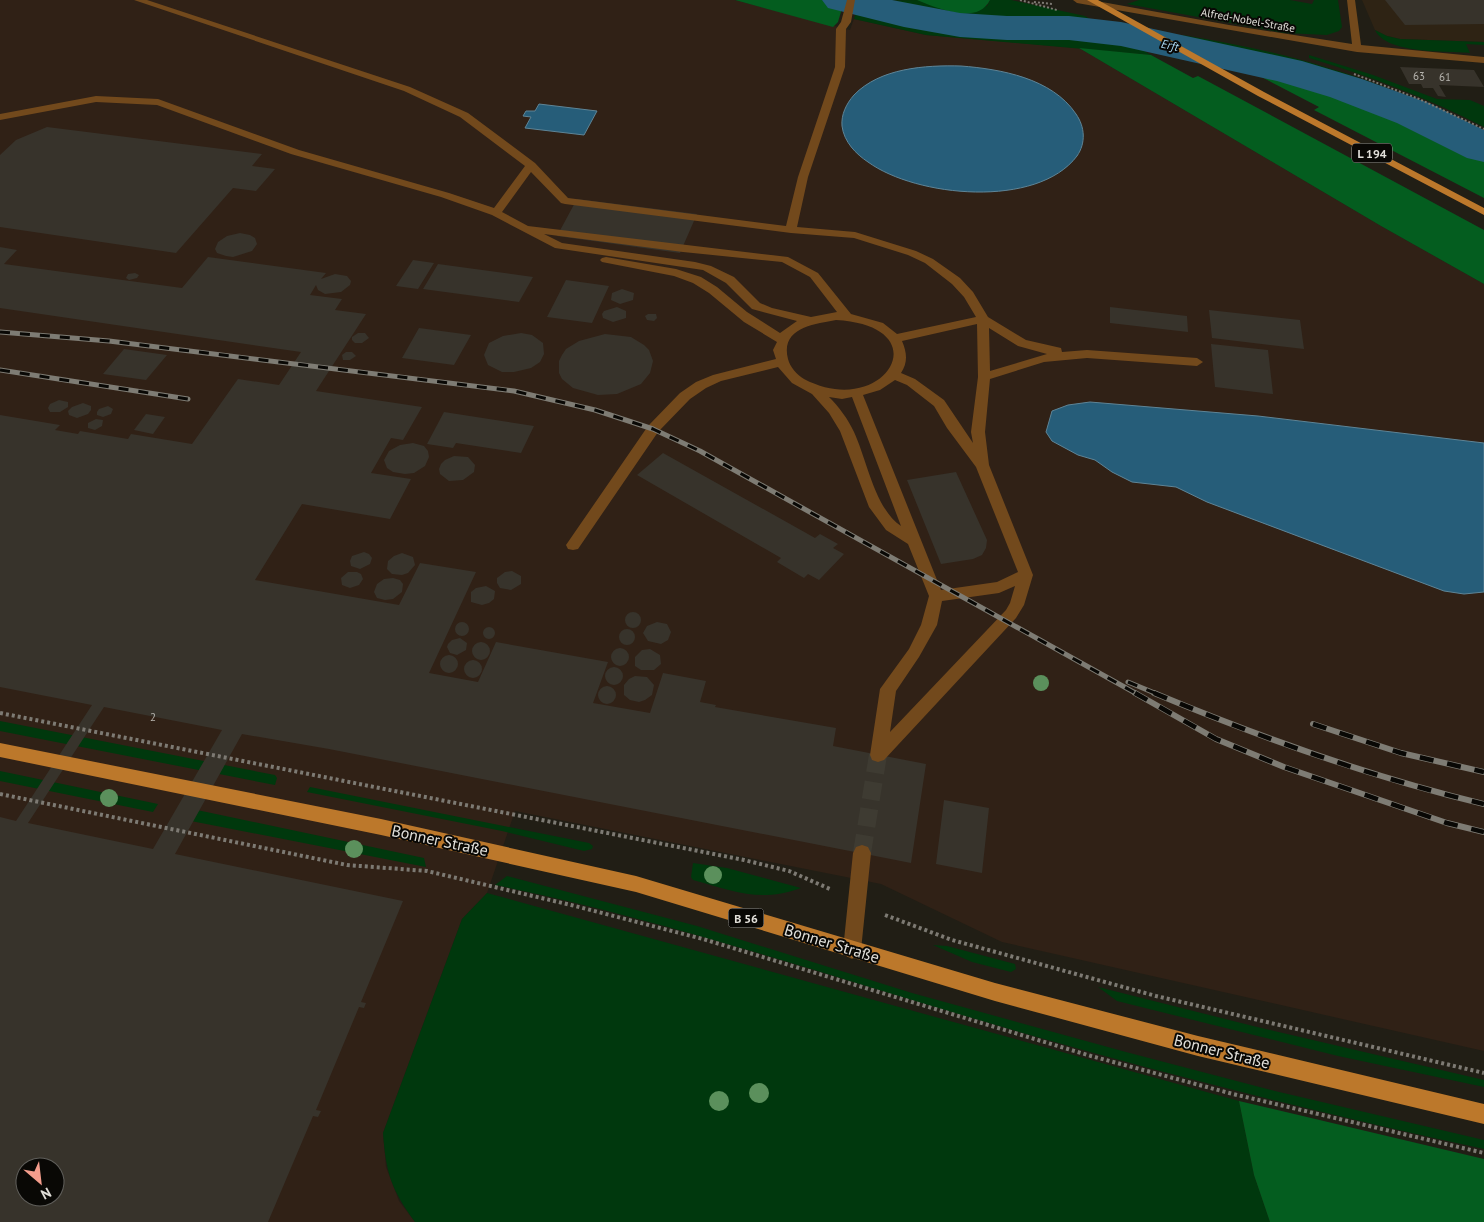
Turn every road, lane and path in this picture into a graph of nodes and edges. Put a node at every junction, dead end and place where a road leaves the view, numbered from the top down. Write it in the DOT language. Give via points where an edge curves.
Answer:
graph roads {
  1 [pos="138,0"];
  2 [pos="851,0"];
  3 [pos="1022,0"];
  4 [pos="1077,0"];
  5 [pos="1091,0"];
  6 [pos="1351,0"];
  7 [pos="1058,4"];
  8 [pos="1357,49"];
  9 [pos="1484,60"];
  10 [pos="1350,72"];
  11 [pos="0,117"];
  12 [pos="1484,129"];
  13 [pos="531,165"];
  14 [pos="1484,212"];
  15 [pos="496,213"];
  16 [pos="526,229"];
  17 [pos="791,230"];
  18 [pos="559,246"];
  19 [pos="847,317"];
  20 [pos="808,320"];
  21 [pos="983,320"];
  22 [pos="894,339"];
  23 [pos="783,340"];
  24 [pos="1087,354"];
  25 [pos="781,362"];
  26 [pos="1196,362"];
  27 [pos="893,375"];
  28 [pos="984,377"];
  29 [pos="815,389"];
  30 [pos="856,392"];
  31 [pos="982,465"];
  32 [pos="915,541"];
  33 [pos="573,545"];
  34 [pos="1026,574"];
  35 [pos="936,596"];
  36 [pos="0,713"];
  37 [pos="0,750"];
  38 [pos="0,794"];
  39 [pos="862,853"];
  40 [pos="856,902"];
  41 [pos="852,950"];
  42 [pos="1484,1073"];
  43 [pos="1484,1114"];
  44 [pos="1484,1153"];
  1 -- 13 [label="street" via="439,102 464,115"];
  2 -- 17 [label="street" via="846,22 841,28 840,67 803,177"];
  3 -- 7 [label="path"];
  4 -- 8 [label="street, Alfred-Nobel-Straße"];
  5 -- 14 [label="main road, L 194"];
  6 -- 8 [label="street"];
  8 -- 9 [label="street, Alfred-Nobel-Straße"];
  10 -- 12 [label="path"];
  11 -- 15 [label="street" via="96,99 158,102 295,152"];
  13 -- 15 [label="street"];
  13 -- 17 [label="street" via="566,201"];
  15 -- 16 [label="street"];
  16 -- 18 [label="street"];
  16 -- 19 [label="street" via="784,259 814,275"];
  17 -- 21 [label="street" via="854,235 912,253 956,281 969,295"];
  18 -- 20 [label="street" via="707,268 730,280 756,306"];
  18 -- 23 [label="street" via="624,265 695,279"];
  19 -- 20 [label="street"];
  19 -- 22 [label="street" via="874,324"];
  20 -- 23 [label="street" via="791,330"];
  21 -- 22 [label="street"];
  21 -- 24 [label="street" via="1029,346"];
  21 -- 28 [label="street"];
  22 -- 27 [label="street" via="900,357"];
  23 -- 25 [label="street" via="779,351"];
  24 -- 26 [label="street"];
  24 -- 28 [label="street" via="1043,358"];
  25 -- 29 [label="street" via="791,377"];
  25 -- 33 [label="street" via="717,378 685,396 653,429"];
  27 -- 30 [label="street" via="878,386"];
  27 -- 31 [label="street" via="911,382 938,403"];
  28 -- 31 [label="street" via="978,432"];
  29 -- 30 [label="street" via="838,394"];
  29 -- 32 [label="street" via="847,431 876,507 891,526"];
  30 -- 32 [label="street"];
  31 -- 34 [label="street"];
  32 -- 35 [label="street"];
  34 -- 35 [label="street" via="1000,587"];
  34 -- 35 [label="street" via="1011,614 878,755 888,689 929,625"];
  36 -- 40 [label="path" via="744,860 789,871"];
  37 -- 41 [label="main road, Bonner Straße / B 56" via="539,861 636,884"];
  38 -- 44 [label="path" via="347,865 427,871 571,905 702,939 1120,1064"];
  39 -- 40 [label="street"];
  40 -- 41 [label="street"];
  40 -- 42 [label="path" via="948,940 1156,996"];
  41 -- 43 [label="main road, Bonner Straße / B 56" via="1198,1046"];
}
